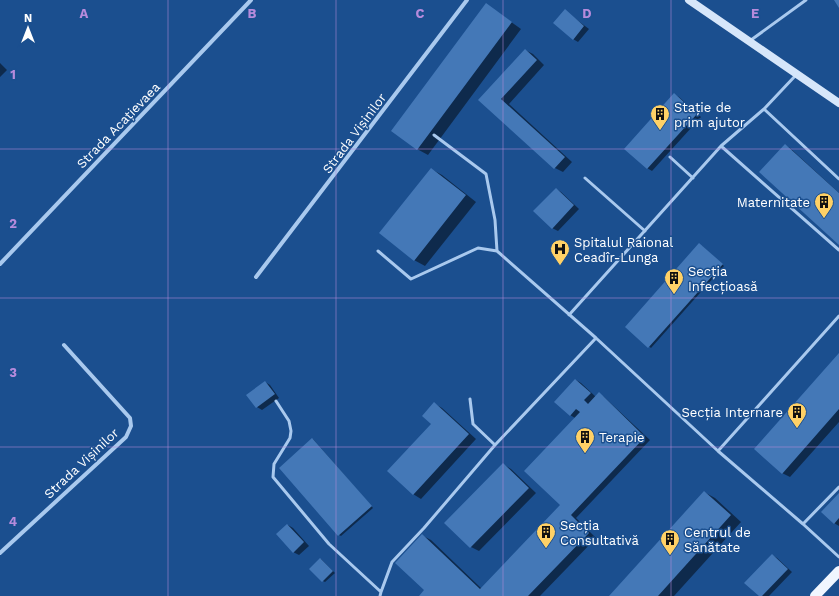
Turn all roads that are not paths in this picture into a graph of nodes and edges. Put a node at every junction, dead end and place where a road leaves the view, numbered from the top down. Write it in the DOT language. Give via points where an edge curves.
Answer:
graph roads {
  1 [pos="251,0"];
  2 [pos="467,0"];
  3 [pos="690,0"];
  4 [pos="806,0"];
  5 [pos="750,42"];
  6 [pos="797,74"];
  7 [pos="839,103"];
  8 [pos="764,109"];
  9 [pos="434,135"];
  10 [pos="721,146"];
  11 [pos="670,157"];
  12 [pos="585,178"];
  13 [pos="693,178"];
  14 [pos="839,179"];
  15 [pos="645,231"];
  16 [pos="839,250"];
  17 [pos="497,251"];
  18 [pos="378,252"];
  19 [pos="0,264"];
  20 [pos="256,277"];
  21 [pos="569,315"];
  22 [pos="839,316"];
  23 [pos="596,338"];
  24 [pos="64,345"];
  25 [pos="470,399"];
  26 [pos="276,400"];
  27 [pos="495,445"];
  28 [pos="718,451"];
  29 [pos="839,487"];
  30 [pos="803,524"];
  31 [pos="0,553"];
  32 [pos="839,558"];
  33 [pos="839,571"];
  34 [pos="381,594"];
  35 [pos="816,596"];
  1 -- 19 [label="street, Strada Acațievaea"];
  2 -- 20 [label="street, Strada Vișinilor"];
  3 -- 5 [label="main road"];
  4 -- 5 [label="lane"];
  5 -- 6 [label="main road"];
  6 -- 7 [label="main road"];
  6 -- 8 [label="lane"];
  8 -- 10 [label="lane"];
  8 -- 14 [label="lane"];
  9 -- 17 [label="lane" via="486,174 495,220"];
  10 -- 13 [label="lane"];
  10 -- 16 [label="lane"];
  11 -- 13 [label="lane"];
  12 -- 15 [label="lane"];
  13 -- 15 [label="lane"];
  15 -- 21 [label="lane"];
  17 -- 18 [label="lane" via="478,248 411,279"];
  17 -- 21 [label="lane"];
  21 -- 23 [label="lane"];
  22 -- 28 [label="lane"];
  23 -- 27 [label="lane"];
  23 -- 28 [label="lane"];
  24 -- 31 [label="street, Strada Vișinilor" via="130,418 131,426 126,436"];
  25 -- 27 [label="lane" via="474,424"];
  26 -- 34 [label="lane" via="289,421 291,430 290,438 274,464 273,477 329,544"];
  27 -- 34 [label="lane" via="392,562"];
  28 -- 30 [label="lane"];
  29 -- 30 [label="lane"];
  30 -- 32 [label="lane"];
  33 -- 35 [label="main road"];
}
